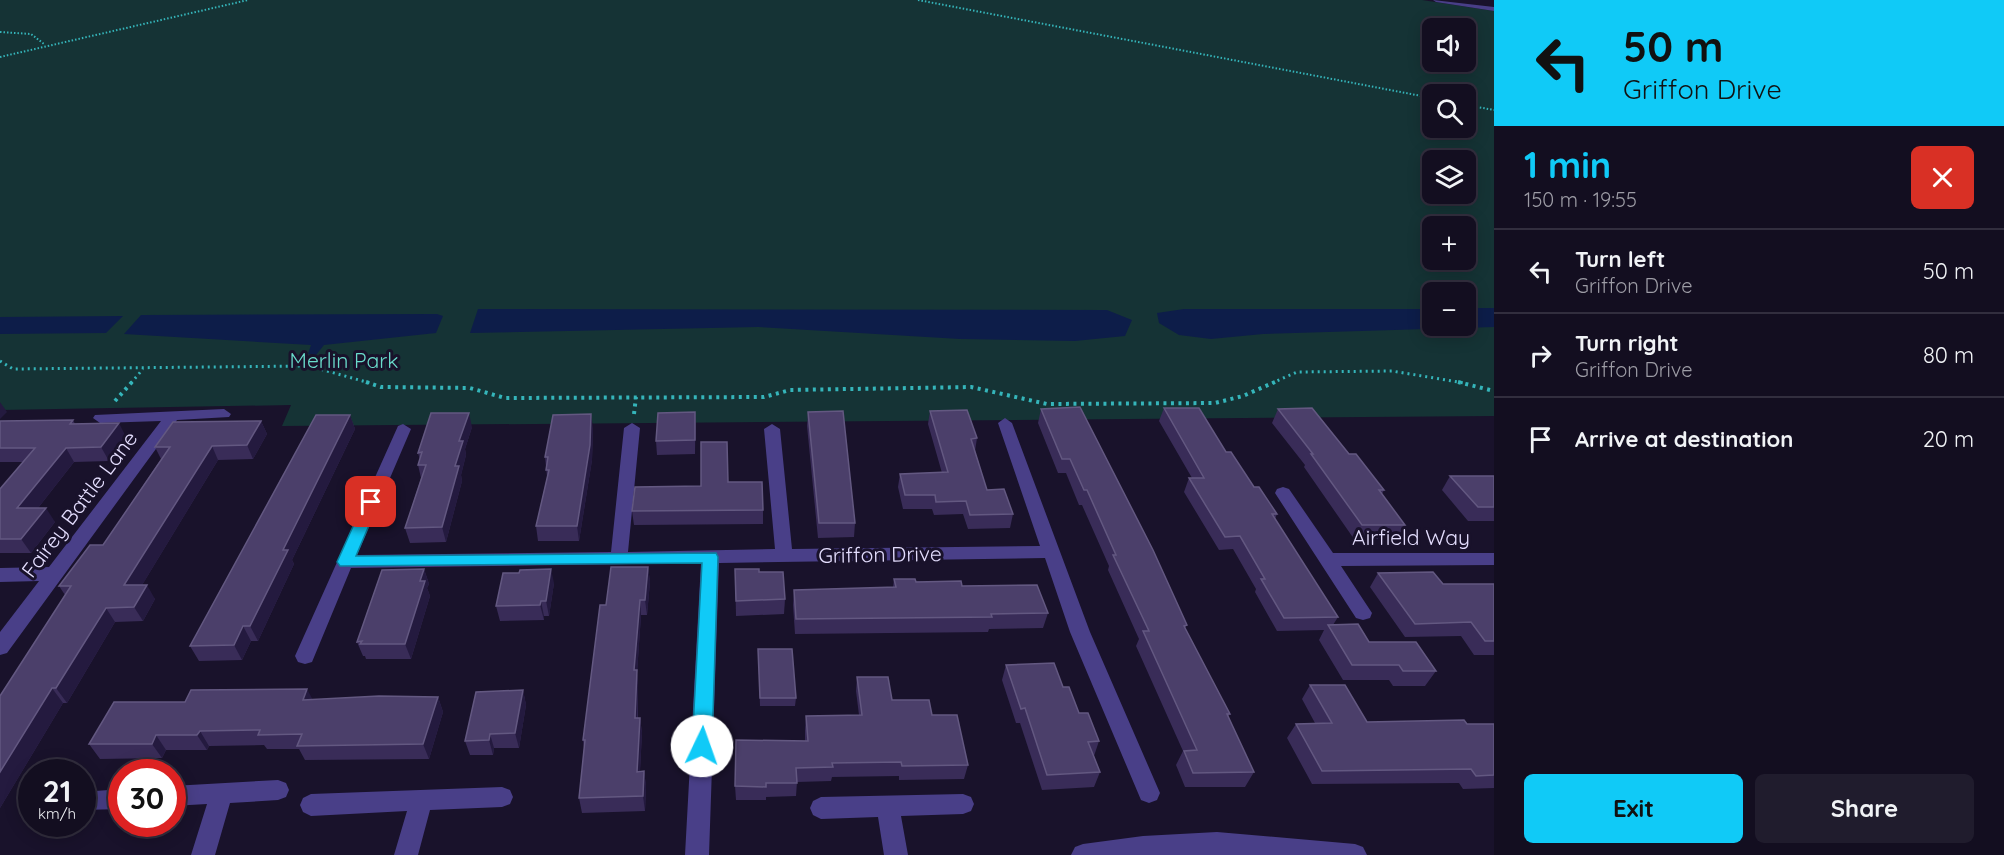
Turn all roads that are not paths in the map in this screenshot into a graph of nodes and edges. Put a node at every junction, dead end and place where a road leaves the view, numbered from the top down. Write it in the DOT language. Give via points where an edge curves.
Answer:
graph roads {
  1 [pos="1436,0"];
  2 [pos="1494,9"];
  3 [pos="224,414"];
  4 [pos="172,416"];
  5 [pos="100,418"];
  6 [pos="1005,423"];
  7 [pos="632,428"];
  8 [pos="403,429"];
  9 [pos="772,429"];
  10 [pos="1283,493"];
  11 [pos="1050,552"];
  12 [pos="784,555"];
  13 [pos="710,557"];
  14 [pos="619,558"];
  15 [pos="1494,559"];
  16 [pos="1327,560"];
  17 [pos="345,562"];
  18 [pos="54,574"];
  19 [pos="0,575"];
  20 [pos="1363,613"];
  21 [pos="0,647"];
  22 [pos="305,656"];
  23 [pos="278,790"];
  24 [pos="222,793"];
  25 [pos="1149,794"];
  26 [pos="186,795"];
  27 [pos="502,797"];
  28 [pos="422,800"];
  29 [pos="963,804"];
  30 [pos="311,805"];
  31 [pos="888,806"];
  32 [pos="821,808"];
  33 [pos="203,855"];
  34 [pos="406,855"];
  35 [pos="697,855"];
  36 [pos="896,855"];
  37 [pos="1083,855"];
  38 [pos="1355,855"];
  1 -- 2 [label="street"];
  3 -- 4 [label="street"];
  4 -- 5 [label="street"];
  4 -- 18 [label="street, Fairey Battle Lane"];
  6 -- 11 [label="street"];
  7 -- 14 [label="street"];
  8 -- 17 [label="street"];
  9 -- 12 [label="street"];
  10 -- 16 [label="street"];
  11 -- 12 [label="street, Griffon Drive"];
  11 -- 25 [label="street"];
  12 -- 13 [label="street, Griffon Drive"];
  13 -- 14 [label="street, Griffon Drive"];
  13 -- 35 [label="street"];
  14 -- 17 [label="street, Griffon Drive"];
  15 -- 16 [label="street, Airfield Way"];
  16 -- 20 [label="street"];
  17 -- 22 [label="street"];
  18 -- 19 [label="street"];
  18 -- 21 [label="street, Fairey Battle Lane"];
  23 -- 24 [label="street"];
  24 -- 26 [label="street"];
  24 -- 33 [label="street"];
  27 -- 28 [label="street"];
  28 -- 30 [label="street"];
  28 -- 34 [label="street"];
  29 -- 31 [label="street"];
  31 -- 32 [label="street"];
  31 -- 36 [label="street"];
  37 -- 38 [label="street" via="1217,843"];
}
